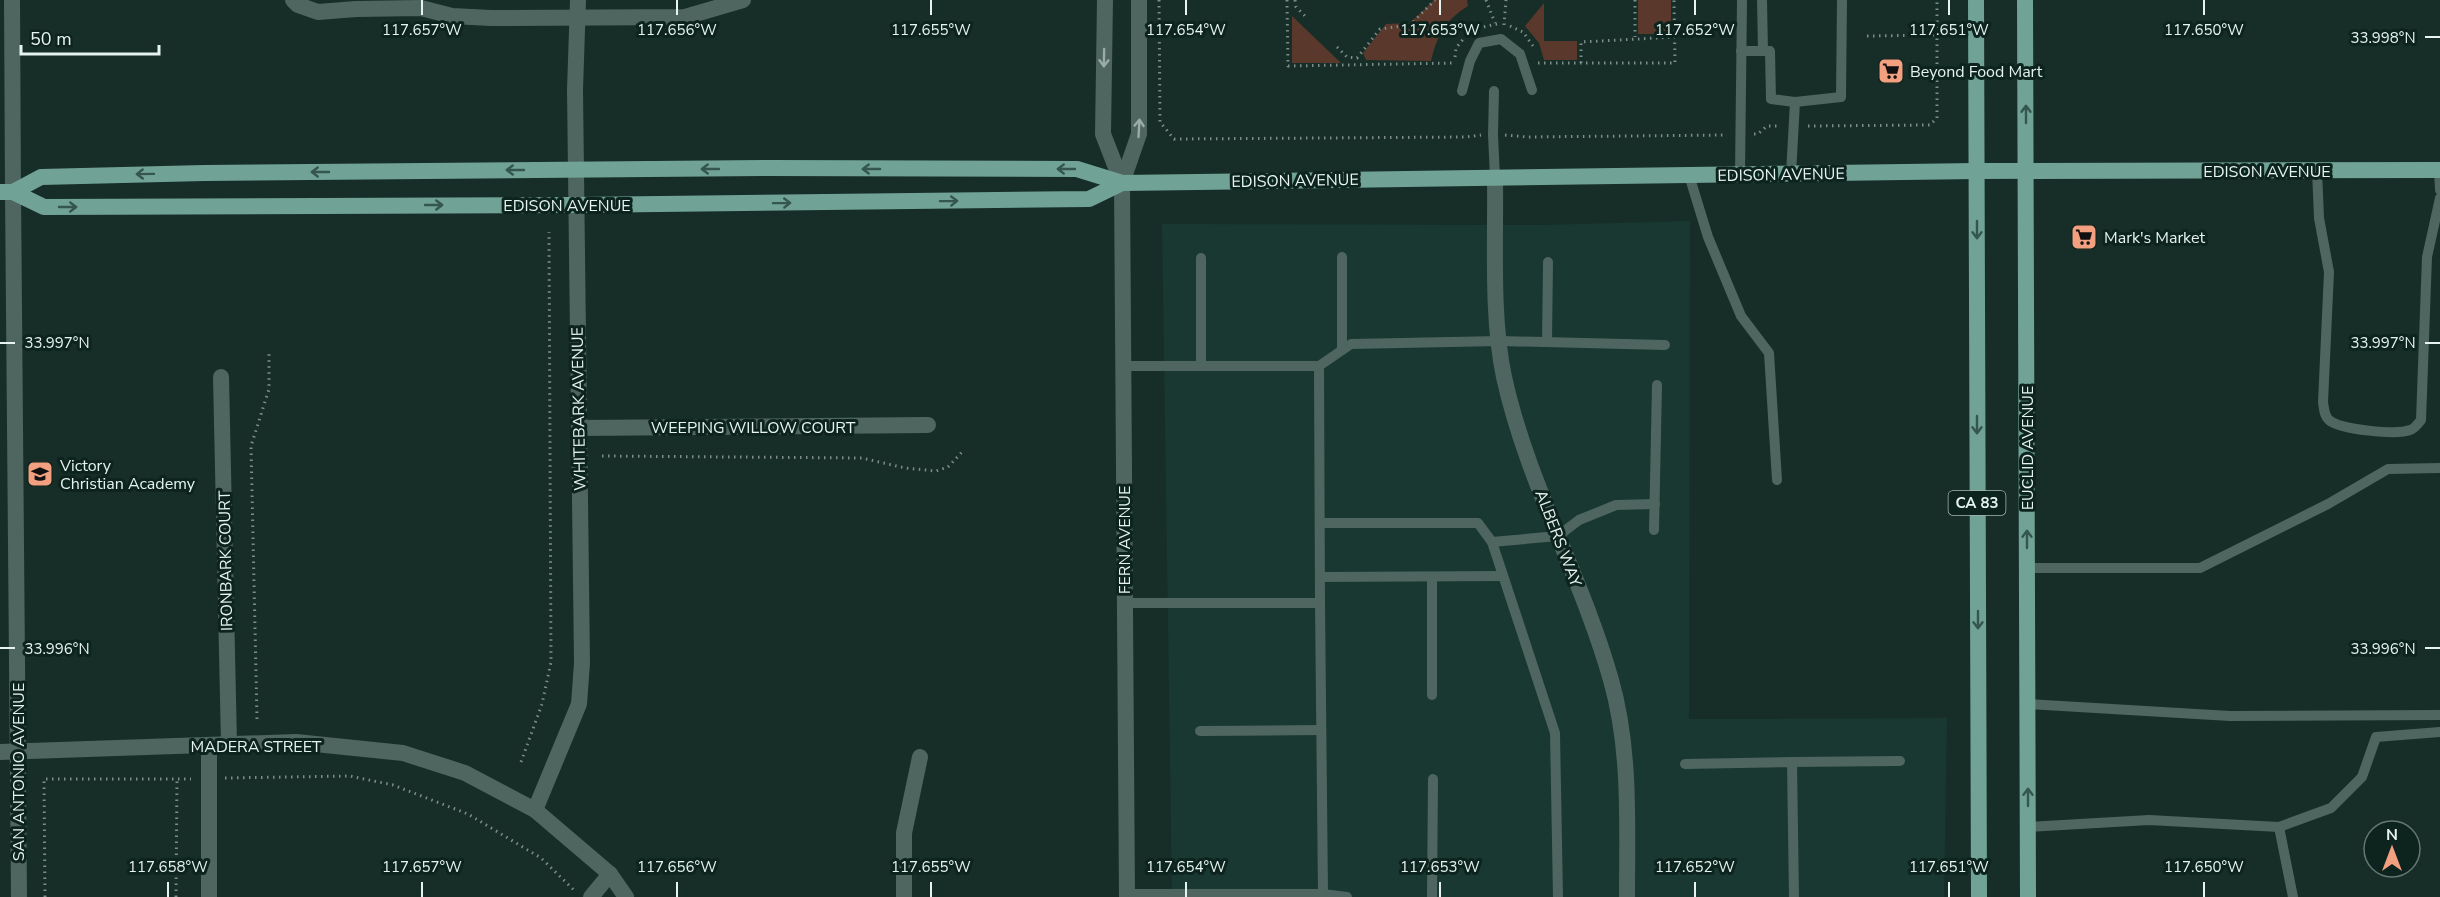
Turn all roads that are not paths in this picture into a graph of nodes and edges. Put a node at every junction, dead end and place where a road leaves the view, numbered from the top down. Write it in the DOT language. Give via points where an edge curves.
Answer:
graph roads {
  1 [pos="578,0"];
  2 [pos="743,0"];
  3 [pos="1105,0"];
  4 [pos="1139,0"];
  5 [pos="1742,0"];
  6 [pos="1762,0"];
  7 [pos="1842,0"];
  8 [pos="1976,0"];
  9 [pos="2025,0"];
  10 [pos="295,2"];
  11 [pos="8,4"];
  12 [pos="576,17"];
  13 [pos="1742,51"];
  14 [pos="1763,51"];
  15 [pos="1532,90"];
  16 [pos="1462,91"];
  17 [pos="1494,91"];
  18 [pos="1795,102"];
  19 [pos="576,170"];
  20 [pos="2440,170"];
  21 [pos="1976,171"];
  22 [pos="2317,171"];
  23 [pos="2026,172"];
  24 [pos="1740,174"];
  25 [pos="1791,174"];
  26 [pos="1689,175"];
  27 [pos="1495,177"];
  28 [pos="1122,183"];
  29 [pos="2440,190"];
  30 [pos="6,192"];
  31 [pos="2440,198"];
  32 [pos="576,205"];
  33 [pos="1342,257"];
  34 [pos="1201,258"];
  35 [pos="1548,262"];
  36 [pos="7,335"];
  37 [pos="1500,341"];
  38 [pos="1548,342"];
  39 [pos="1665,345"];
  40 [pos="1342,350"];
  41 [pos="1123,366"];
  42 [pos="1201,366"];
  43 [pos="1319,366"];
  44 [pos="221,377"];
  45 [pos="1657,385"];
  46 [pos="928,425"];
  47 [pos="579,428"];
  48 [pos="2440,468"];
  49 [pos="1777,480"];
  50 [pos="1655,504"];
  51 [pos="1320,522"];
  52 [pos="1654,530"];
  53 [pos="1558,536"];
  54 [pos="1492,542"];
  55 [pos="2027,568"];
  56 [pos="1503,576"];
  57 [pos="1320,577"];
  58 [pos="1432,577"];
  59 [pos="1125,603"];
  60 [pos="1320,603"];
  61 [pos="1432,695"];
  62 [pos="2028,704"];
  63 [pos="2440,715"];
  64 [pos="1321,730"];
  65 [pos="1200,731"];
  66 [pos="2440,732"];
  67 [pos="229,744"];
  68 [pos="209,745"];
  69 [pos="0,752"];
  70 [pos="18,752"];
  71 [pos="920,758"];
  72 [pos="1900,761"];
  73 [pos="1792,762"];
  74 [pos="1685,764"];
  75 [pos="1433,780"];
  76 [pos="535,810"];
  77 [pos="2279,826"];
  78 [pos="2028,827"];
  79 [pos="610,874"];
  80 [pos="1323,894"];
  81 [pos="1126,896"];
  82 [pos="1205,896"];
  83 [pos="19,897"];
  84 [pos="209,897"];
  85 [pos="591,897"];
  86 [pos="626,897"];
  87 [pos="904,897"];
  88 [pos="1347,897"];
  89 [pos="1432,897"];
  90 [pos="1558,897"];
  91 [pos="1627,897"];
  92 [pos="1794,897"];
  93 [pos="1979,897"];
  94 [pos="2028,897"];
  95 [pos="2293,897"];
  1 -- 12 [label="street, WHITEBARK AVENUE"];
  2 -- 12 [label="street" via="685,17"];
  3 -- 28 [label="street, FERN AVENUE, one-way" via="1103,134"];
  28 -- 4 [label="street, FERN AVENUE, one-way" via="1139,134"];
  5 -- 13 [label="lane"];
  6 -- 14 [label="lane"];
  7 -- 18 [label="lane" via="1841,98"];
  8 -- 21 [label="main road, CA 83"];
  23 -- 9 [label="main road, EUCLID AVENUE, one-way"];
  10 -- 12 [label="street" via="318,12 421,8 481,18"];
  11 -- 30 [label="street, SAN ANTONIO AVENUE"];
  12 -- 19 [label="street, WHITEBARK AVENUE"];
  13 -- 14 [label="lane"];
  13 -- 24 [label="lane"];
  14 -- 18 [label="lane" via="1770,51 1771,99"];
  15 -- 16 [label="lane" via="1520,54 1501,39 1479,43"];
  17 -- 27 [label="lane"];
  18 -- 25 [label="lane"];
  28 -- 19 [label="main road, EDISON AVENUE, one-way" via="1077,169"];
  19 -- 30 [label="main road, EDISON AVENUE, one-way" via="41,177"];
  19 -- 32 [label="street, WHITEBARK AVENUE"];
  20 -- 22 [label="main road, EDISON AVENUE"];
  20 -- 29 [label="lane"];
  21 -- 23 [label="main road, EDISON AVENUE"];
  21 -- 25 [label="main road, EDISON AVENUE"];
  21 -- 93 [label="main road, CA 83, one-way"];
  22 -- 23 [label="main road, EDISON AVENUE"];
  22 -- 31 [label="lane" via="2319,218 2329,272 2323,402 2329,420 2344,427 2393,432 2412,430 2421,420 2427,257"];
  55 -- 23 [label="main road, EUCLID AVENUE, one-way"];
  24 -- 25 [label="main road, EDISON AVENUE"];
  24 -- 26 [label="main road, EDISON AVENUE"];
  26 -- 27 [label="main road, EDISON AVENUE"];
  26 -- 49 [label="lane" via="1708,237 1741,316 1769,353"];
  27 -- 28 [label="main road, EDISON AVENUE"];
  27 -- 37 [label="street, ALBERS WAY"];
  32 -- 28 [label="main road, EDISON AVENUE, one-way" via="1089,199"];
  28 -- 41 [label="street, FERN AVENUE"];
  30 -- 32 [label="main road, EDISON AVENUE, one-way" via="44,207"];
  30 -- 36 [label="street, SAN ANTONIO AVENUE"];
  32 -- 47 [label="street, WHITEBARK AVENUE"];
  33 -- 40 [label="lane"];
  34 -- 42 [label="lane"];
  35 -- 38 [label="lane"];
  36 -- 70 [label="street, SAN ANTONIO AVENUE"];
  37 -- 38 [label="lane"];
  37 -- 40 [label="lane" via="1351,344"];
  37 -- 53 [label="street, ALBERS WAY" via="1516,420"];
  38 -- 39 [label="lane"];
  40 -- 43 [label="lane"];
  41 -- 42 [label="lane"];
  41 -- 59 [label="street, FERN AVENUE"];
  42 -- 43 [label="lane"];
  43 -- 51 [label="lane"];
  44 -- 67 [label="street, IRONBARK COURT"];
  45 -- 50 [label="lane"];
  46 -- 47 [label="street, WEEPING WILLOW COURT"];
  47 -- 76 [label="street, WHITEBARK AVENUE" via="579,704"];
  48 -- 55 [label="lane" via="2388,469 2328,504 2200,568"];
  50 -- 52 [label="lane"];
  50 -- 53 [label="lane" via="1616,505 1579,520"];
  51 -- 54 [label="lane" via="1478,523"];
  51 -- 57 [label="lane"];
  53 -- 54 [label="lane"];
  53 -- 91 [label="street, ALBERS WAY" via="1601,646 1620,719"];
  54 -- 56 [label="lane"];
  55 -- 62 [label="main road, EUCLID AVENUE"];
  56 -- 58 [label="lane"];
  56 -- 90 [label="lane" via="1555,733"];
  57 -- 58 [label="lane"];
  57 -- 60 [label="lane"];
  58 -- 61 [label="lane"];
  59 -- 60 [label="lane"];
  59 -- 81 [label="street, FERN AVENUE"];
  60 -- 64 [label="lane"];
  62 -- 63 [label="lane" via="2230,716"];
  78 -- 62 [label="main road, EUCLID AVENUE, one-way"];
  64 -- 65 [label="lane"];
  64 -- 80 [label="lane"];
  66 -- 77 [label="lane" via="2376,737 2362,777 2331,808"];
  67 -- 68 [label="street, MADERA STREET"];
  67 -- 76 [label="street, MADERA STREET" via="296,742 403,753 465,773"];
  68 -- 70 [label="street, MADERA STREET"];
  68 -- 84 [label="street"];
  69 -- 70 [label="street, MADERA STREET"];
  70 -- 83 [label="street, SAN ANTONIO AVENUE"];
  71 -- 87 [label="street" via="904,833"];
  72 -- 73 [label="lane"];
  73 -- 74 [label="lane"];
  73 -- 92 [label="lane"];
  75 -- 89 [label="lane"];
  76 -- 79 [label="street, MADERA STREET"];
  77 -- 78 [label="lane" via="2149,819"];
  77 -- 95 [label="lane"];
  78 -- 94 [label="main road, EUCLID AVENUE"];
  79 -- 85 [label="street"];
  79 -- 86 [label="street, MADERA STREET"];
  80 -- 82 [label="lane"];
  80 -- 88 [label="lane"];
  81 -- 82 [label="lane"];
}
